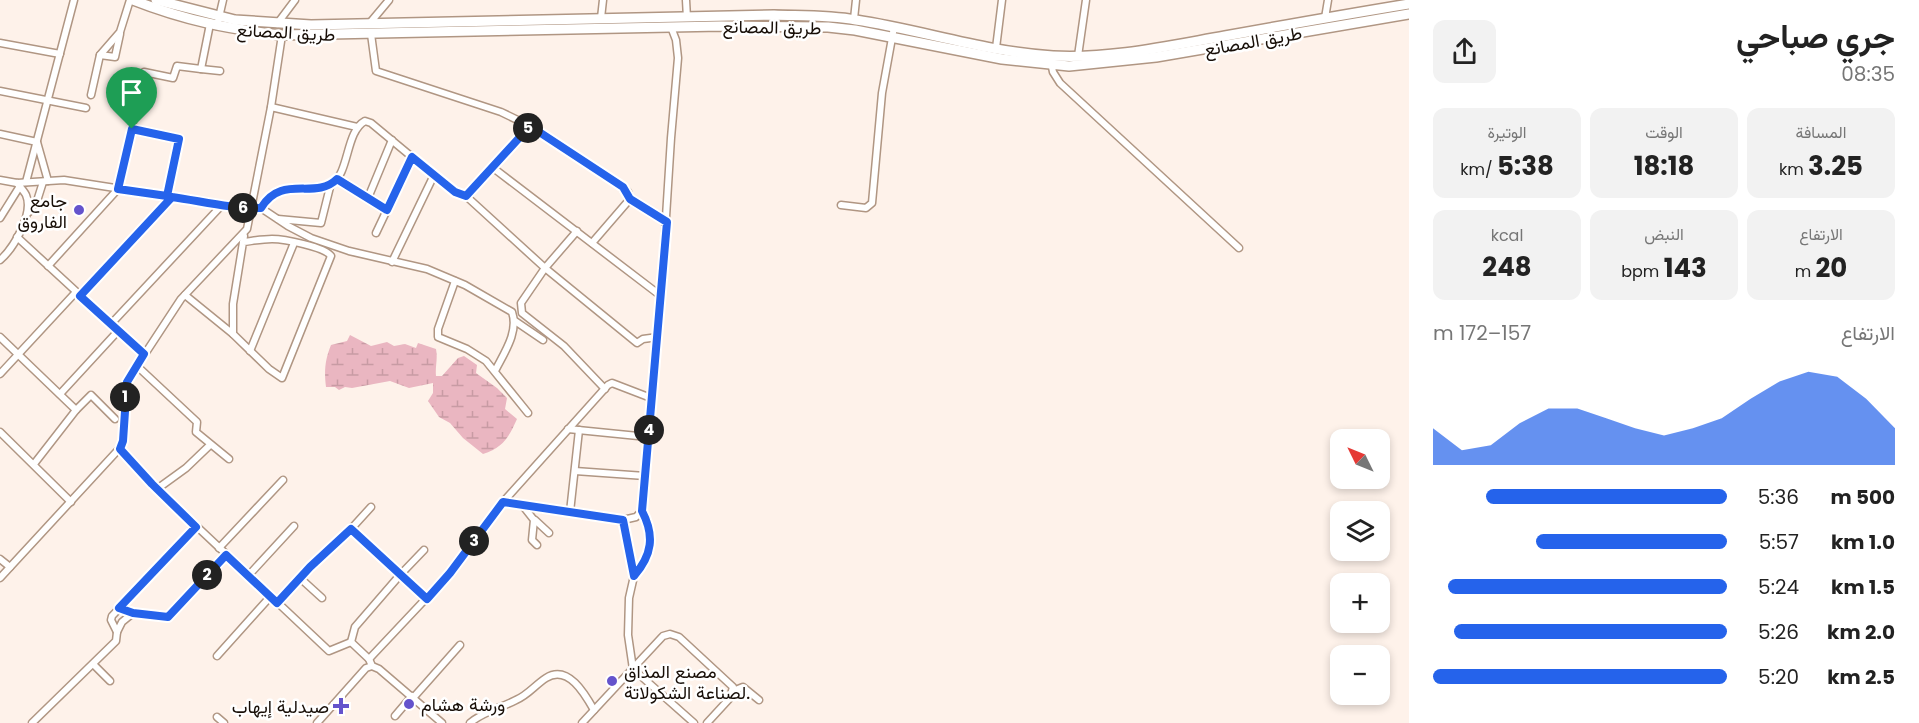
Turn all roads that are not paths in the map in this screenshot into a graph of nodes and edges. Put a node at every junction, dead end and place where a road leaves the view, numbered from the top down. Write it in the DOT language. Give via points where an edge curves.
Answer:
graph roads {
  1 [pos="74,0"];
  2 [pos="131,0"];
  3 [pos="156,0"];
  4 [pos="223,0"];
  5 [pos="295,0"];
  6 [pos="389,0"];
  7 [pos="603,0"];
  8 [pos="693,0"];
  9 [pos="856,0"];
  10 [pos="1002,0"];
  11 [pos="1086,0"];
  12 [pos="1328,0"];
  13 [pos="686,2"];
  14 [pos="1409,4"];
  15 [pos="1409,14"];
  16 [pos="601,18"];
  17 [pos="687,18"];
  18 [pos="1325,18"];
  19 [pos="854,19"];
  20 [pos="215,22"];
  21 [pos="276,24"];
  22 [pos="671,27"];
  23 [pos="370,29"];
  24 [pos="1288,30"];
  25 [pos="892,31"];
  26 [pos="120,32"];
  27 [pos="282,35"];
  28 [pos="0,43"];
  29 [pos="996,48"];
  30 [pos="60,54"];
  31 [pos="100,55"];
  32 [pos="1078,56"];
  33 [pos="1051,60"];
  34 [pos="201,69"];
  35 [pos="220,71"];
  36 [pos="0,91"];
  37 [pos="91,95"];
  38 [pos="48,100"];
  39 [pos="271,107"];
  40 [pos="86,108"];
  41 [pos="530,126"];
  42 [pos="357,127"];
  43 [pos="132,129"];
  44 [pos="0,134"];
  45 [pos="392,140"];
  46 [pos="37,142"];
  47 [pos="412,157"];
  48 [pos="492,167"];
  49 [pos="434,175"];
  50 [pos="337,179"];
  51 [pos="0,180"];
  52 [pos="45,181"];
  53 [pos="21,184"];
  54 [pos="330,187"];
  55 [pos="118,189"];
  56 [pos="466,196"];
  57 [pos="170,197"];
  58 [pos="368,198"];
  59 [pos="630,199"];
  60 [pos="222,205"];
  61 [pos="841,205"];
  62 [pos="250,208"];
  63 [pos="261,208"];
  64 [pos="387,210"];
  65 [pos="28,213"];
  66 [pos="0,218"];
  67 [pos="278,219"];
  68 [pos="667,222"];
  69 [pos="577,231"];
  70 [pos="376,233"];
  71 [pos="244,234"];
  72 [pos="17,237"];
  73 [pos="243,242"];
  74 [pos="294,243"];
  75 [pos="592,243"];
  76 [pos="1239,248"];
  77 [pos="0,260"];
  78 [pos="392,262"];
  79 [pos="48,266"];
  80 [pos="545,268"];
  81 [pos="455,281"];
  82 [pos="78,294"];
  83 [pos="185,296"];
  84 [pos="661,296"];
  85 [pos="515,321"];
  86 [pos="111,324"];
  87 [pos="118,331"];
  88 [pos="233,334"];
  89 [pos="0,337"];
  90 [pos="658,337"];
  91 [pos="543,340"];
  92 [pos="250,351"];
  93 [pos="18,354"];
  94 [pos="144,354"];
  95 [pos="137,366"];
  96 [pos="495,371"];
  97 [pos="0,374"];
  98 [pos="605,389"];
  99 [pos="60,394"];
  100 [pos="651,398"];
  101 [pos="76,410"];
  102 [pos="528,412"];
  103 [pos="116,419"];
  104 [pos="568,429"];
  105 [pos="579,430"];
  106 [pos="0,432"];
  107 [pos="648,437"];
  108 [pos="210,445"];
  109 [pos="120,449"];
  110 [pos="229,459"];
  111 [pos="34,464"];
  112 [pos="575,471"];
  113 [pos="645,476"];
  114 [pos="283,480"];
  115 [pos="157,489"];
  116 [pos="71,502"];
  117 [pos="503,502"];
  118 [pos="523,506"];
  119 [pos="371,507"];
  120 [pos="642,511"];
  121 [pos="570,512"];
  122 [pos="534,520"];
  123 [pos="623,520"];
  124 [pos="294,526"];
  125 [pos="196,527"];
  126 [pos="351,529"];
  127 [pos="549,532"];
  128 [pos="537,544"];
  129 [pos="219,549"];
  130 [pos="424,550"];
  131 [pos="226,555"];
  132 [pos="0,559"];
  133 [pos="10,567"];
  134 [pos="400,575"];
  135 [pos="248,576"];
  136 [pos="634,576"];
  137 [pos="0,578"];
  138 [pos="300,578"];
  139 [pos="270,597"];
  140 [pos="322,598"];
  141 [pos="427,599"];
  142 [pos="277,603"];
  143 [pos="119,608"];
  144 [pos="133,613"];
  145 [pos="117,632"];
  146 [pos="351,642"];
  147 [pos="460,645"];
  148 [pos="216,656"];
  149 [pos="369,659"];
  150 [pos="93,664"];
  151 [pos="372,666"];
  152 [pos="633,669"];
  153 [pos="111,681"];
  154 [pos="733,691"];
  155 [pos="412,697"];
  156 [pos="759,700"];
  157 [pos="594,710"];
  158 [pos="395,716"];
  159 [pos="217,717"];
  160 [pos="320,722"];
  161 [pos="32,723"];
  162 [pos="224,723"];
  163 [pos="442,723"];
  164 [pos="470,723"];
  165 [pos="582,723"];
  166 [pos="694,723"];
  167 [pos="707,723"];
  1 -- 30 [label="street"];
  2 -- 20 [label="main road, طريق المصانع" via="157,10"];
  2 -- 26 [label="street"];
  3 -- 20 [label="main road, طريق المصانع"];
  4 -- 20 [label="street"];
  5 -- 21 [label="street"];
  6 -- 23 [label="street"];
  7 -- 16 [label="street"];
  8 -- 13 [label="street"];
  9 -- 19 [label="street"];
  10 -- 29 [label="street"];
  11 -- 32 [label="street"];
  12 -- 18 [label="street"];
  13 -- 17 [label="street"];
  14 -- 18 [label="main road, طريق المصانع"];
  15 -- 24 [label="main road, طريق المصانع"];
  16 -- 17 [label="main road, طريق المصانع"];
  16 -- 23 [label="main road, طريق المصانع"];
  17 -- 19 [label="main road, طريق المصانع" via="774,15"];
  18 -- 24 [label="main road, طريق المصانع"];
  19 -- 25 [label="main road, طريق المصانع"];
  20 -- 21 [label="main road, طريق المصانع"];
  20 -- 27 [label="main road, طريق المصانع"];
  20 -- 34 [label="street"];
  21 -- 23 [label="main road, طريق المصانع"];
  22 -- 23 [label="main road, طريق المصانع"];
  22 -- 25 [label="main road, طريق المصانع"];
  22 -- 68 [label="street" via="678,58"];
  23 -- 27 [label="main road, طريق المصانع"];
  23 -- 41 [label="street" via="374,69 378,72 501,112"];
  24 -- 32 [label="main road, طريق المصانع"];
  24 -- 33 [label="main road, طريق المصانع" via="1131,61 1069,66"];
  25 -- 29 [label="main road, طريق المصانع"];
  25 -- 33 [label="main road, طريق المصانع" via="1002,59"];
  25 -- 61 [label="street" via="872,203 866,208"];
  26 -- 31 [label="street"];
  26 -- 31 [label="street" via="115,57"];
  27 -- 39 [label="street"];
  28 -- 30 [label="street"];
  29 -- 33 [label="main road, طريق المصانع"];
  30 -- 38 [label="street"];
  31 -- 37 [label="street"];
  32 -- 33 [label="main road, طريق المصانع"];
  33 -- 76 [label="street" via="1060,83"];
  34 -- 35 [label="street"];
  34 -- 43 [label="street" via="177,66 174,78 145,72"];
  36 -- 38 [label="street"];
  38 -- 40 [label="street"];
  38 -- 46 [label="street"];
  39 -- 42 [label="street"];
  39 -- 62 [label="street"];
  41 -- 48 [label="street"];
  41 -- 59 [label="street" via="623,187"];
  42 -- 45 [label="street" via="363,121 372,123"];
  42 -- 50 [label="street"];
  43 -- 55 [label="street"];
  43 -- 57 [label="street" via="179,139"];
  44 -- 46 [label="street"];
  45 -- 47 [label="street"];
  45 -- 58 [label="street"];
  46 -- 52 [label="street"];
  46 -- 53 [label="street"];
  47 -- 49 [label="street"];
  47 -- 64 [label="street"];
  48 -- 56 [label="street"];
  48 -- 69 [label="street"];
  49 -- 56 [label="street"];
  49 -- 78 [label="street"];
  50 -- 54 [label="street"];
  50 -- 58 [label="street"];
  51 -- 53 [label="street"];
  52 -- 53 [label="street"];
  52 -- 55 [label="street" via="64,180"];
  52 -- 65 [label="street"];
  53 -- 65 [label="street" via="27,196"];
  53 -- 66 [label="street"];
  54 -- 63 [label="street" via="280,191 268,196"];
  54 -- 67 [label="street" via="321,223"];
  55 -- 57 [label="street"];
  55 -- 79 [label="street"];
  56 -- 80 [label="street"];
  57 -- 60 [label="street"];
  57 -- 82 [label="street"];
  58 -- 64 [label="street"];
  59 -- 68 [label="street"];
  59 -- 75 [label="street"];
  60 -- 62 [label="street"];
  60 -- 86 [label="street"];
  62 -- 63 [label="street"];
  62 -- 71 [label="street"];
  63 -- 67 [label="street"];
  64 -- 70 [label="street"];
  65 -- 72 [label="street"];
  67 -- 78 [label="street" via="311,238"];
  68 -- 84 [label="street"];
  69 -- 75 [label="street"];
  69 -- 80 [label="street"];
  71 -- 73 [label="street"];
  71 -- 83 [label="street"];
  72 -- 77 [label="street"];
  72 -- 79 [label="street"];
  73 -- 74 [label="street" via="273,239"];
  73 -- 88 [label="street" via="233,304"];
  74 -- 92 [label="street"];
  74 -- 92 [label="street" via="331,256 282,378"];
  75 -- 84 [label="street"];
  78 -- 81 [label="street" via="427,269"];
  79 -- 82 [label="street"];
  80 -- 90 [label="street" via="638,343"];
  80 -- 98 [label="street" via="521,303 522,313 564,346"];
  81 -- 85 [label="street" via="511,311"];
  81 -- 96 [label="street" via="438,337 483,359"];
  82 -- 86 [label="street"];
  82 -- 93 [label="street"];
  83 -- 88 [label="street"];
  83 -- 94 [label="street"];
  84 -- 90 [label="street"];
  85 -- 91 [label="street"];
  85 -- 96 [label="street"];
  86 -- 87 [label="street"];
  87 -- 94 [label="street"];
  87 -- 99 [label="street"];
  88 -- 92 [label="street"];
  89 -- 93 [label="street"];
  90 -- 100 [label="street"];
  93 -- 97 [label="street"];
  93 -- 99 [label="street"];
  94 -- 95 [label="street"];
  95 -- 108 [label="street" via="197,422 196,431"];
  95 -- 109 [label="street" via="127,382"];
  96 -- 102 [label="street"];
  98 -- 100 [label="street" via="612,383"];
  98 -- 104 [label="street"];
  99 -- 101 [label="street"];
  100 -- 107 [label="street"];
  101 -- 103 [label="street" via="91,395"];
  101 -- 111 [label="street"];
  104 -- 105 [label="street"];
  104 -- 117 [label="street"];
  105 -- 107 [label="street"];
  105 -- 112 [label="street"];
  106 -- 111 [label="street"];
  107 -- 113 [label="street"];
  108 -- 110 [label="street"];
  108 -- 115 [label="street"];
  109 -- 115 [label="street"];
  109 -- 116 [label="street"];
  111 -- 116 [label="street"];
  112 -- 113 [label="street"];
  112 -- 121 [label="street"];
  113 -- 120 [label="street"];
  114 -- 129 [label="street"];
  115 -- 125 [label="street"];
  116 -- 133 [label="street"];
  117 -- 118 [label="street"];
  117 -- 141 [label="street"];
  118 -- 121 [label="street"];
  118 -- 122 [label="street"];
  119 -- 126 [label="street"];
  120 -- 123 [label="street"];
  120 -- 136 [label="street" via="650,536 646,562"];
  121 -- 123 [label="street"];
  122 -- 127 [label="street"];
  122 -- 128 [label="street" via="532,540"];
  123 -- 136 [label="street"];
  124 -- 135 [label="street"];
  125 -- 129 [label="street"];
  125 -- 143 [label="street"];
  126 -- 134 [label="street"];
  126 -- 138 [label="street"];
  129 -- 131 [label="street"];
  130 -- 134 [label="street"];
  131 -- 135 [label="street"];
  131 -- 144 [label="street" via="168,617"];
  132 -- 133 [label="street"];
  133 -- 137 [label="street"];
  134 -- 141 [label="street"];
  134 -- 146 [label="street" via="354,627"];
  135 -- 139 [label="street"];
  136 -- 152 [label="street" via="628,635"];
  138 -- 140 [label="street"];
  138 -- 142 [label="street"];
  139 -- 142 [label="street"];
  139 -- 148 [label="street"];
  141 -- 149 [label="street"];
  142 -- 146 [label="street" via="329,651"];
  143 -- 144 [label="street"];
  143 -- 145 [label="street" via="111,620"];
  144 -- 145 [label="street"];
  145 -- 150 [label="street" via="116,641"];
  146 -- 149 [label="street"];
  147 -- 155 [label="street"];
  149 -- 151 [label="street"];
  150 -- 153 [label="street"];
  150 -- 161 [label="street"];
  151 -- 155 [label="street"];
  151 -- 160 [label="street" via="366,668"];
  152 -- 154 [label="street" via="663,636 675,634"];
  152 -- 157 [label="street"];
  152 -- 166 [label="street"];
  154 -- 156 [label="street" via="743,687"];
  154 -- 167 [label="street"];
  155 -- 158 [label="street"];
  155 -- 163 [label="street"];
  157 -- 164 [label="street" via="575,682 556,674 524,696"];
  157 -- 165 [label="street"];
  159 -- 162 [label="street"];
}
